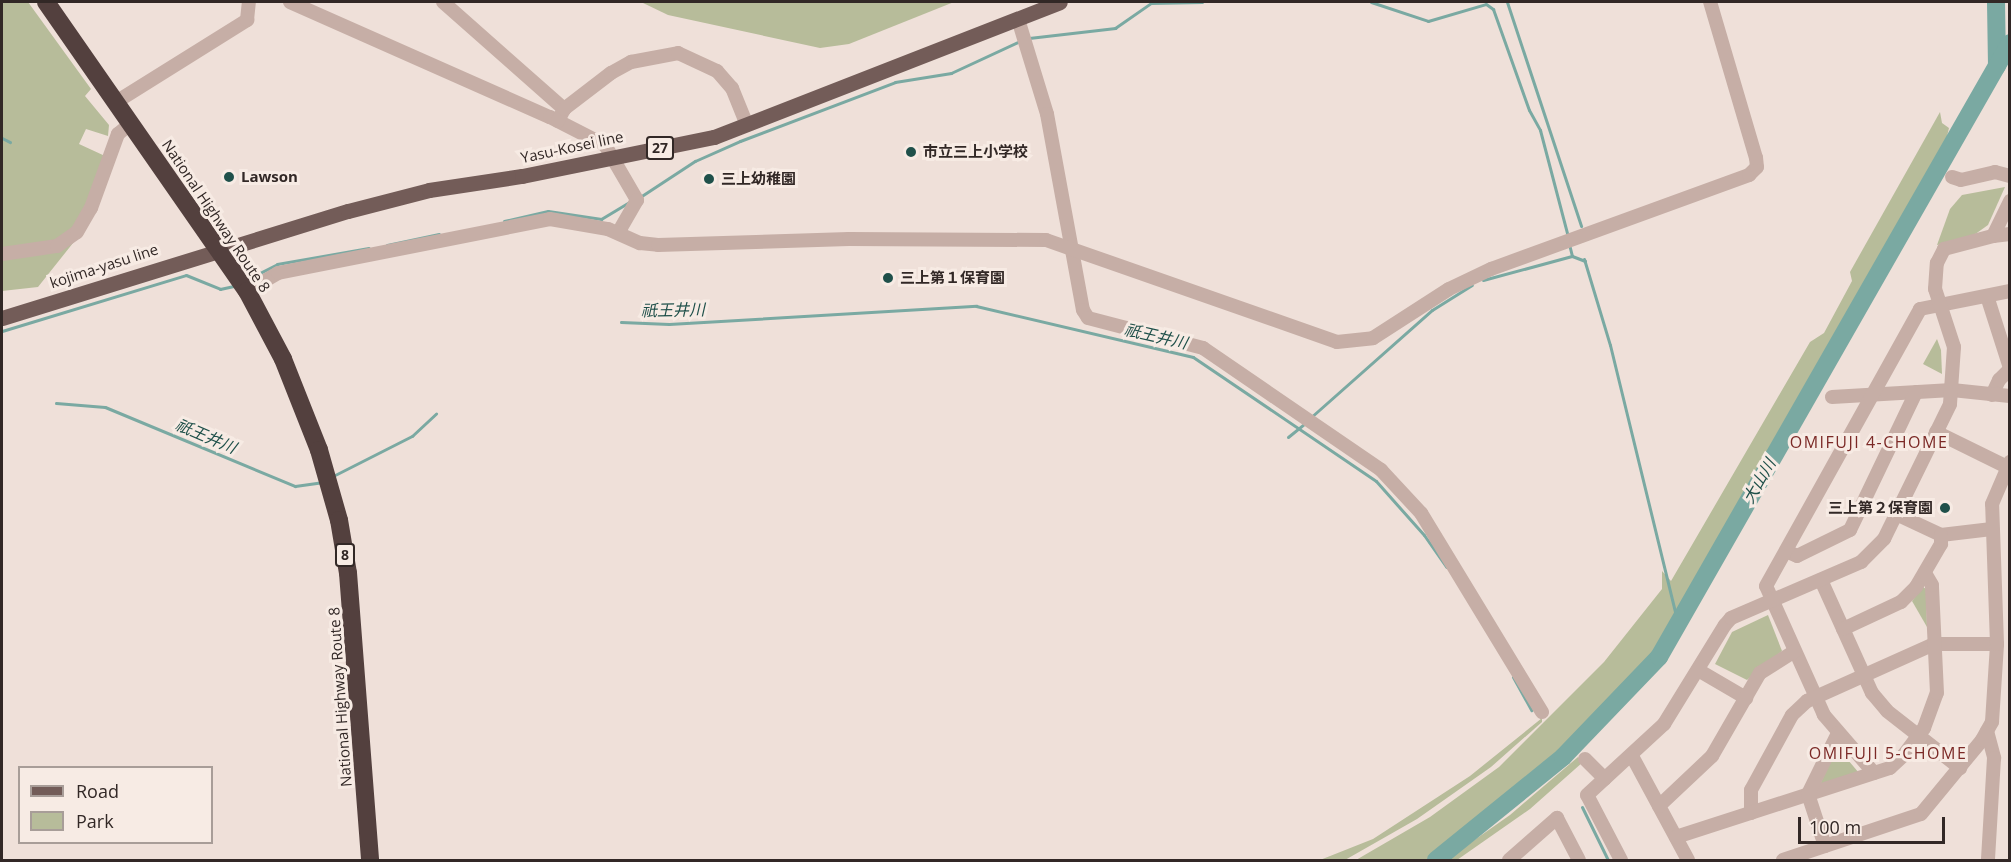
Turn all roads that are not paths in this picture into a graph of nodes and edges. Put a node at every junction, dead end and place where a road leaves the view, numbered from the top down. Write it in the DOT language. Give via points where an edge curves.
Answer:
graph roads {
  1 [pos="46,2"];
  2 [pos="249,2"];
  3 [pos="290,2"];
  4 [pos="443,2"];
  5 [pos="1060,2"];
  6 [pos="1710,2"];
  7 [pos="1018,19"];
  8 [pos="116,102"];
  9 [pos="561,115"];
  10 [pos="131,123"];
  11 [pos="747,125"];
  12 [pos="611,157"];
  13 [pos="2010,176"];
  14 [pos="1952,177"];
  15 [pos="2010,201"];
  16 [pos="618,233"];
  17 [pos="2010,234"];
  18 [pos="1993,236"];
  19 [pos="1074,249"];
  20 [pos="219,251"];
  21 [pos="2,254"];
  22 [pos="247,291"];
  23 [pos="2010,291"];
  24 [pos="1987,296"];
  25 [pos="1941,305"];
  26 [pos="2,318"];
  27 [pos="2010,369"];
  28 [pos="1952,390"];
  29 [pos="1916,392"];
  30 [pos="1872,395"];
  31 [pos="1992,395"];
  32 [pos="2010,396"];
  33 [pos="1832,397"];
  34 [pos="1936,432"];
  35 [pos="2008,464"];
  36 [pos="1896,514"];
  37 [pos="1992,530"];
  38 [pos="1941,535"];
  39 [pos="1786,551"];
  40 [pos="1925,573"];
  41 [pos="1821,580"];
  42 [pos="1773,601"];
  43 [pos="1844,629"];
  44 [pos="1934,644"];
  45 [pos="1997,644"];
  46 [pos="1795,651"];
  47 [pos="1698,670"];
  48 [pos="1864,675"];
  49 [pos="1815,697"];
  50 [pos="1746,698"];
  51 [pos="1542,712"];
  52 [pos="1987,731"];
  53 [pos="1838,733"];
  54 [pos="1919,736"];
  55 [pos="1632,756"];
  56 [pos="1585,759"];
  57 [pos="1960,768"];
  58 [pos="1874,773"];
  59 [pos="1605,779"];
  60 [pos="1808,794"];
  61 [pos="1659,806"];
  62 [pos="1751,813"];
  63 [pos="1676,837"];
  64 [pos="1826,846"];
  65 [pos="1798,858"];
  66 [pos="370,861"];
  67 [pos="1509,861"];
  68 [pos="1579,861"];
  69 [pos="1622,861"];
  70 [pos="1688,861"];
  71 [pos="1783,861"];
  72 [pos="1988,861"];
  1 -- 8 [label="highway, National Highway Route 8 / 8"];
  2 -- 8 [label="street" via="247,20"];
  3 -- 9 [label="street"];
  4 -- 9 [label="street"];
  5 -- 7 [label="main road, Yasu-Kosei line / 27"];
  6 -- 19 [label="street" via="1756,158 1757,167 1749,175 1491,268 1449,289 1373,338 1337,342"];
  7 -- 11 [label="main road, Yasu-Kosei line / 27"];
  7 -- 19 [label="street" via="1047,114"];
  8 -- 10 [label="highway, National Highway Route 8 / 8"];
  9 -- 11 [label="street" via="631,62 678,53 717,71 732,88"];
  9 -- 12 [label="street" via="606,145"];
  10 -- 20 [label="highway, National Highway Route 8 / 8"];
  10 -- 21 [label="street" via="118,134 91,208 77,232 57,246"];
  11 -- 12 [label="main road, Yasu-Kosei line / 27" via="714,137"];
  12 -- 16 [label="street" via="637,200"];
  12 -- 20 [label="main road, Yasu-Kosei line / 27" via="429,190"];
  13 -- 14 [label="street" via="1995,172 1961,180"];
  15 -- 18 [label="street"];
  16 -- 19 [label="street" via="658,245 849,239 1046,240"];
  16 -- 22 [label="street" via="550,219 278,273"];
  17 -- 18 [label="street"];
  18 -- 25 [label="street" via="1944,249 1937,263 1935,289"];
  19 -- 51 [label="street" via="1083,310 1088,318 1203,348 1381,471 1421,513"];
  20 -- 22 [label="highway, National Highway Route 8 / 8"];
  20 -- 26 [label="main road, kojima-yasu line"];
  22 -- 66 [label="highway, National Highway Route 8 / 8" via="289,357 339,520 355,642"];
  23 -- 24 [label="street"];
  24 -- 25 [label="street"];
  24 -- 27 [label="street"];
  25 -- 28 [label="street" via="1954,347"];
  25 -- 30 [label="street" via="1920,309"];
  27 -- 31 [label="street"];
  28 -- 29 [label="street"];
  28 -- 31 [label="street"];
  28 -- 34 [label="street"];
  29 -- 30 [label="street"];
  29 -- 39 [label="street" via="1850,530 1797,556"];
  30 -- 33 [label="street"];
  30 -- 39 [label="street"];
  31 -- 32 [label="street"];
  34 -- 35 [label="street"];
  34 -- 36 [label="street"];
  35 -- 37 [label="street" via="1992,504"];
  36 -- 38 [label="street"];
  36 -- 41 [label="street" via="1872,554"];
  37 -- 38 [label="street"];
  37 -- 45 [label="street"];
  38 -- 40 [label="street" via="1941,544"];
  39 -- 42 [label="street" via="1766,586"];
  40 -- 43 [label="street" via="1901,602"];
  40 -- 44 [label="street" via="1932,585"];
  41 -- 42 [label="street"];
  41 -- 43 [label="street"];
  42 -- 46 [label="street"];
  42 -- 47 [label="street" via="1731,618"];
  43 -- 48 [label="street"];
  44 -- 45 [label="street"];
  44 -- 48 [label="street"];
  44 -- 54 [label="street" via="1935,702"];
  45 -- 52 [label="street" via="1992,722"];
  46 -- 49 [label="street"];
  46 -- 50 [label="street" via="1769,664"];
  47 -- 50 [label="street"];
  47 -- 55 [label="street" via="1664,724"];
  48 -- 49 [label="street"];
  48 -- 54 [label="street" via="1887,711"];
  49 -- 53 [label="street"];
  49 -- 62 [label="street" via="1792,715 1751,790"];
  50 -- 61 [label="street" via="1712,756"];
  52 -- 57 [label="street"];
  52 -- 72 [label="street" via="1994,758"];
  53 -- 58 [label="street"];
  53 -- 60 [label="street"];
  54 -- 57 [label="street"];
  54 -- 58 [label="street" via="1890,768"];
  55 -- 59 [label="street"];
  55 -- 61 [label="street"];
  56 -- 59 [label="street"];
  57 -- 64 [label="street" via="1921,814"];
  58 -- 60 [label="street"];
  59 -- 69 [label="street" via="1587,795"];
  60 -- 62 [label="street"];
  60 -- 64 [label="street"];
  61 -- 63 [label="street"];
  62 -- 63 [label="street"];
  63 -- 70 [label="street"];
  64 -- 65 [label="street"];
  65 -- 71 [label="street"];
  67 -- 68 [label="street" via="1557,818"];
}
